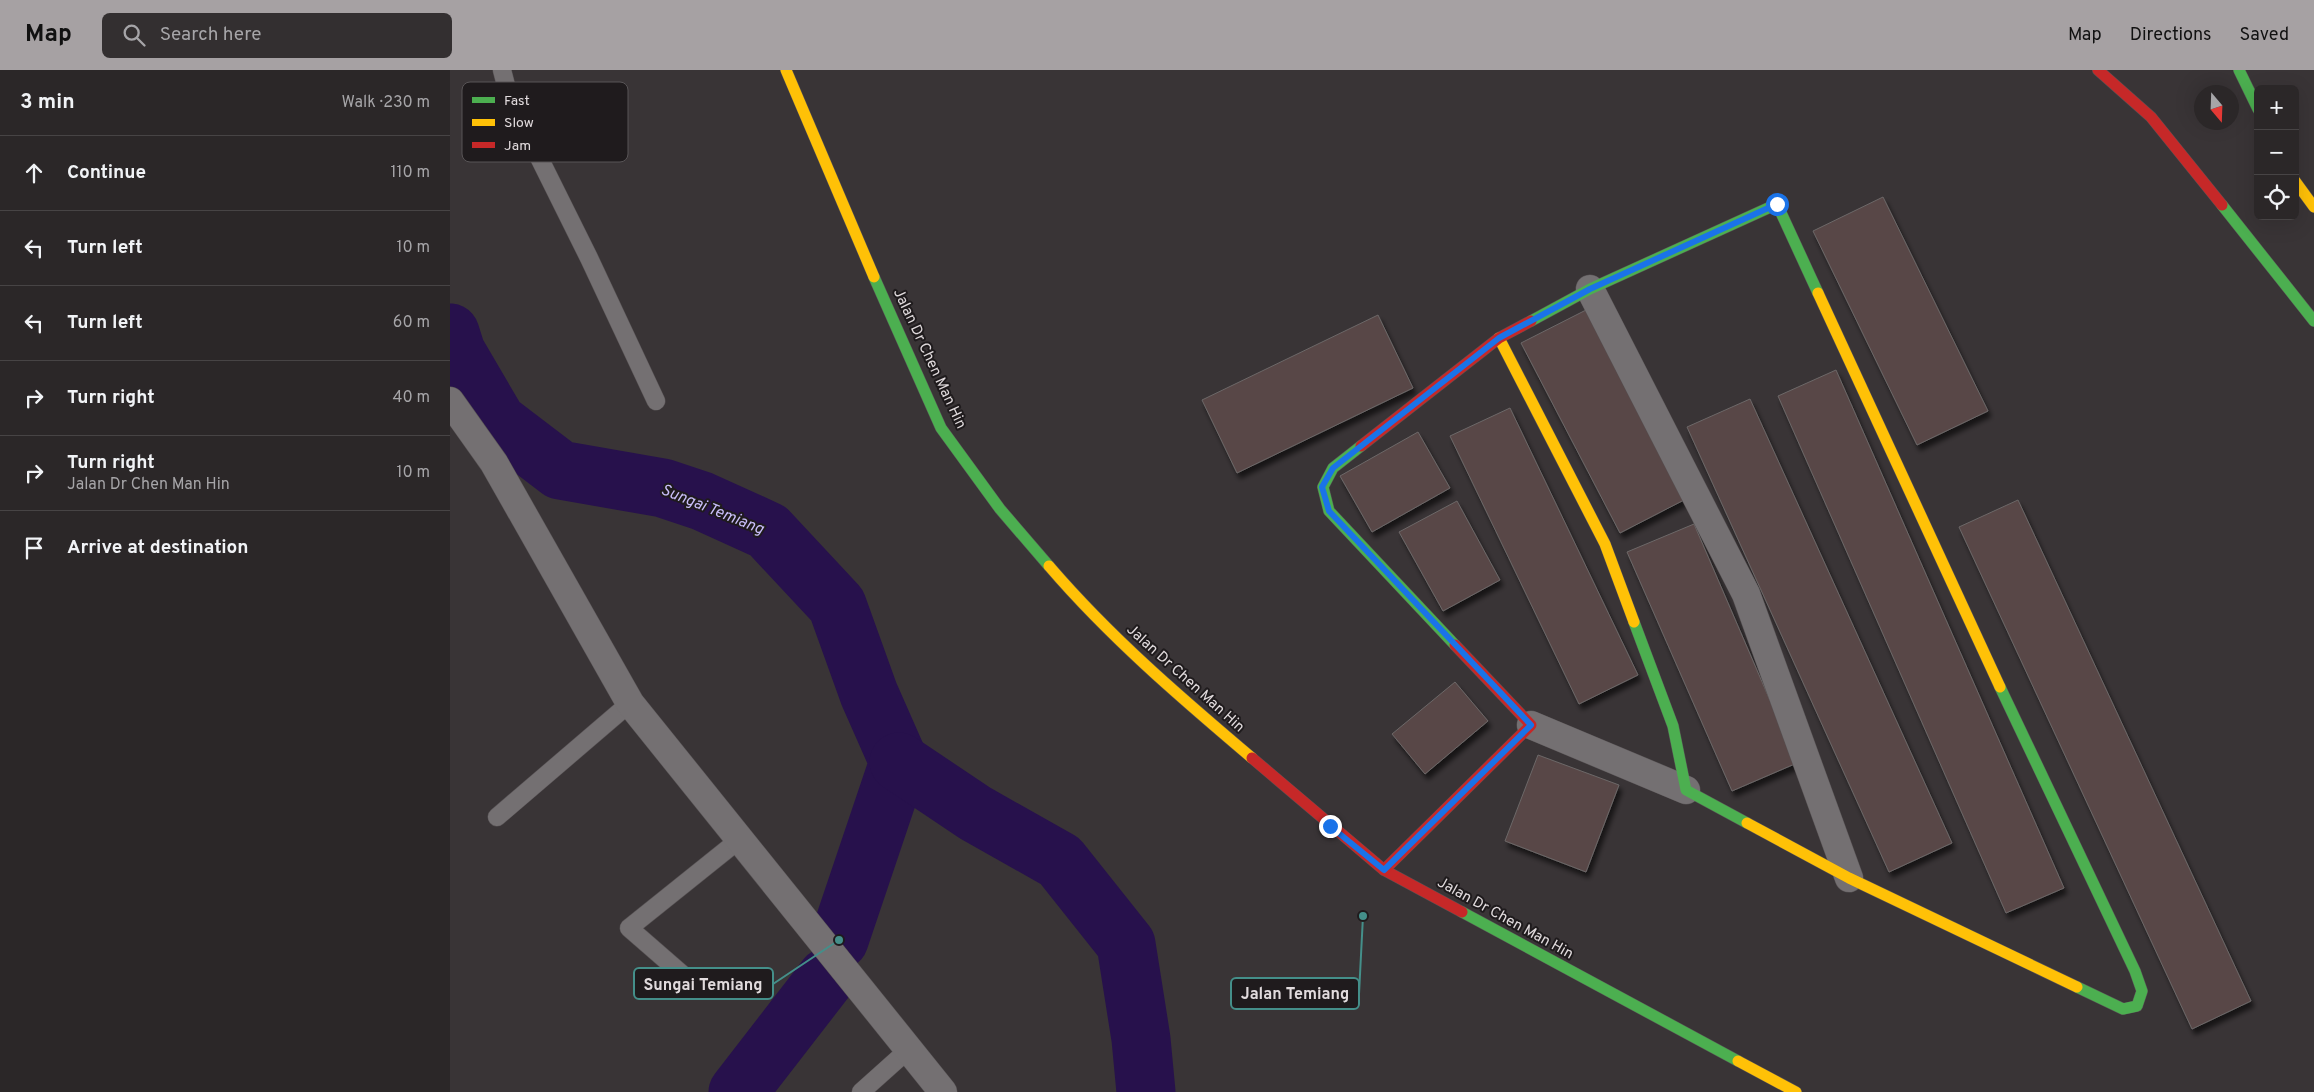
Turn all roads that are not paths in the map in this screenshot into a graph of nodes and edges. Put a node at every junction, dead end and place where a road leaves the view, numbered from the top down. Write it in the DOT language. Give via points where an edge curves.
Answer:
graph roads {
  1 [pos="786,70"];
  2 [pos="2098,70"];
  3 [pos="2239,70"];
  4 [pos="2254,101"];
  5 [pos="541,162"];
  6 [pos="2299,186"];
  7 [pos="2314,207"];
  8 [pos="1590,289"];
  9 [pos="2314,321"];
  10 [pos="1499,338"];
  11 [pos="450,401"];
  12 [pos="656,401"];
  13 [pos="630,704"];
  14 [pos="1531,725"];
  15 [pos="1686,790"];
  16 [pos="497,817"];
  17 [pos="740,839"];
  18 [pos="1384,870"];
  19 [pos="1849,878"];
  20 [pos="683,975"];
  21 [pos="909,1049"];
  22 [pos="861,1092"];
  23 [pos="943,1092"];
  24 [pos="1796,1092"];
  1 -- 18 [label="main road, Jalan Dr Chen Man Hin" via="941,428 1000,509 1073,594 1154,675"];
  2 -- 9 [label="main road" via="2151,116"];
  3 -- 4 [label="main road"];
  5 -- 12 [label="lane"];
  6 -- 7 [label="main road"];
  8 -- 10 [label="main road"];
  8 -- 19 [label="street" via="1746,594"];
  8 -- 19 [label="main road" via="1777,204 2135,971 2142,991 2137,1006 2123,1009"];
  10 -- 14 [label="main road" via="1333,468 1322,487 1329,511"];
  10 -- 15 [label="main road" via="1605,544 1673,726"];
  11 -- 13 [label="street" via="494,463"];
  13 -- 16 [label="lane"];
  13 -- 17 [label="street"];
  14 -- 15 [label="street"];
  14 -- 18 [label="main road"];
  15 -- 19 [label="main road"];
  17 -- 20 [label="lane" via="629,928"];
  17 -- 21 [label="street"];
  18 -- 24 [label="main road, Jalan Dr Chen Man Hin"];
  21 -- 22 [label="lane"];
  21 -- 23 [label="street"];
}
